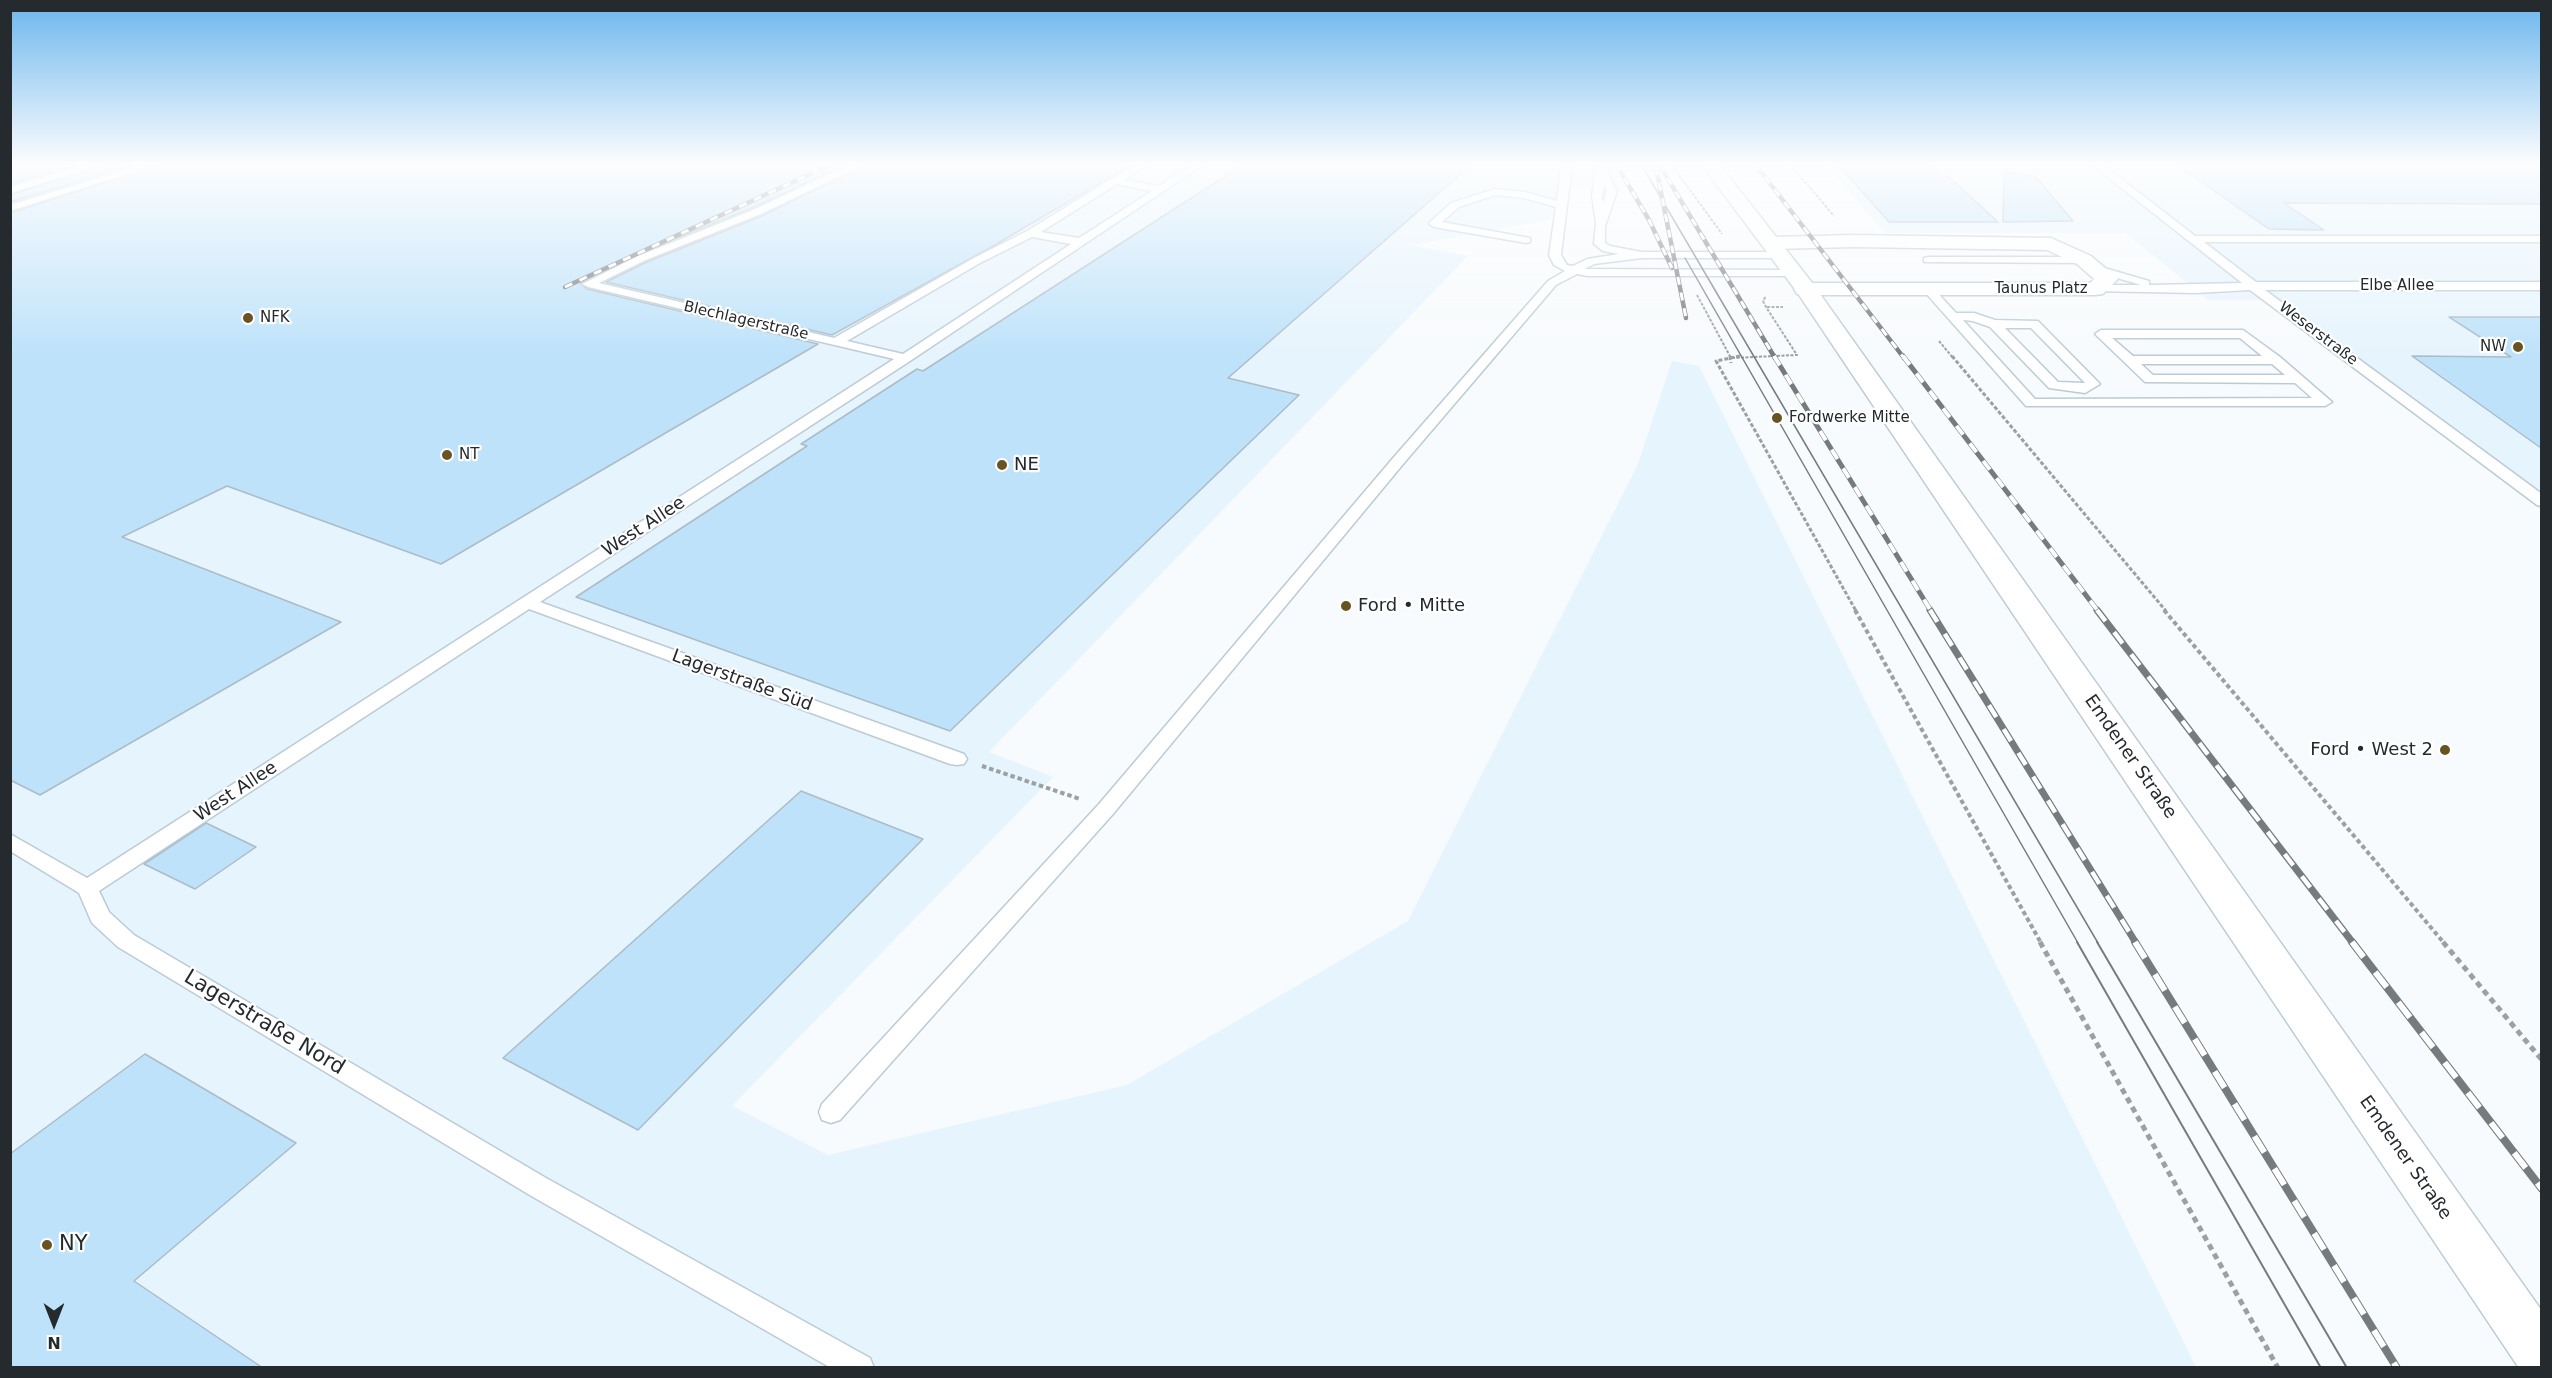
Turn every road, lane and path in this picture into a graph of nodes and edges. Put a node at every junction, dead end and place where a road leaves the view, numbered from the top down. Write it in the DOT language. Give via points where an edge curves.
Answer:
graph roads {
  1 [pos="716,228"];
  2 [pos="1039,228"];
  3 [pos="1101,228"];
  4 [pos="1459,228"];
  5 [pos="1558,228"];
  6 [pos="1600,228"];
  7 [pos="1719,228"];
  8 [pos="1760,228"];
  9 [pos="1844,228"];
  10 [pos="2179,228"];
  11 [pos="1031,233"];
  12 [pos="2193,239"];
  13 [pos="2541,239"];
  14 [pos="1526,240"];
  15 [pos="1855,241"];
  16 [pos="1080,242"];
  17 [pos="1642,255"];
  18 [pos="1739,255"];
  19 [pos="1928,260"];
  20 [pos="1788,265"];
  21 [pos="1574,271"];
  22 [pos="2091,272"];
  23 [pos="1753,273"];
  24 [pos="2253,286"];
  25 [pos="2541,286"];
  26 [pos="1928,289"];
  27 [pos="2168,289"];
  28 [pos="1696,292"];
  29 [pos="1952,316"];
  30 [pos="1994,324"];
  31 [pos="1933,334"];
  32 [pos="837,342"];
  33 [pos="1765,356"];
  34 [pos="905,358"];
  35 [pos="2130,360"];
  36 [pos="2275,360"];
  37 [pos="1731,361"];
  38 [pos="1769,363"];
  39 [pos="2298,379"];
  40 [pos="2541,502"];
  41 [pos="527,603"];
  42 [pos="957,759"];
  43 [pos="1106,809"];
  44 [pos="10,841"];
  45 [pos="87,888"];
  46 [pos="2541,1060"];
  47 [pos="831,1112"];
  48 [pos="2541,1356"];
  49 [pos="860,1368"];
  50 [pos="2278,1368"];
  1 -- 32 [label="lane, Blechlagerstraße" via="588,284"];
  2 -- 11 [label="lane"];
  3 -- 16 [label="lane, West Allee"];
  4 -- 14 [label="lane"];
  5 -- 21 [label="lane" via="1555,255 1561,266"];
  6 -- 17 [label="lane" via="1600,244"];
  7 -- 18 [label="path"];
  8 -- 20 [label="street, Emdener Straße"];
  9 -- 15 [label="path"];
  10 -- 12 [label="lane, Weserstraße"];
  11 -- 16 [label="lane"];
  11 -- 32 [label="lane"];
  12 -- 13 [label="lane"];
  12 -- 24 [label="lane, Weserstraße"];
  15 -- 20 [label="street, Taunus Platz"];
  15 -- 22 [label="street, Taunus Platz" via="2051,244"];
  16 -- 34 [label="lane, West Allee"];
  17 -- 18 [label="lane"];
  17 -- 21 [label="lane" via="1591,261"];
  18 -- 20 [label="lane"];
  19 -- 22 [label="lane, Elbe Allee"];
  20 -- 23 [label="lane"];
  20 -- 26 [label="street, Taunus Platz"];
  20 -- 48 [label="street, Emdener Straße"];
  21 -- 23 [label="lane"];
  21 -- 43 [label="lane" via="1552,283"];
  22 -- 26 [label="street, Taunus Platz"];
  22 -- 27 [label="lane, Elbe Allee"];
  22 -- 27 [label="lane"];
  23 -- 33 [label="path" via="1767,297 1763,301 1766,307 1797,355"];
  24 -- 25 [label="lane, Elbe Allee"];
  24 -- 27 [label="lane, Elbe Allee"];
  24 -- 40 [label="lane, Weserstraße"];
  26 -- 29 [label="lane"];
  28 -- 37 [label="path"];
  29 -- 30 [label="lane" via="1974,316"];
  29 -- 39 [label="lane" via="2031,403 2325,402"];
  30 -- 30 [label="lane" via="2054,385 2085,389 2093,384 2034,324"];
  31 -- 46 [label="path"];
  32 -- 34 [label="lane, Blechlagerstraße"];
  33 -- 37 [label="path"];
  33 -- 38 [label="path"];
  34 -- 41 [label="lane, West Allee"];
  35 -- 36 [label="lane"];
  35 -- 36 [label="lane" via="2101,334 2243,333"];
  35 -- 39 [label="lane" via="2150,379"];
  36 -- 39 [label="lane"];
  37 -- 50 [label="path" via="1716,361"];
  41 -- 42 [label="lane, Lagerstraße Süd"];
  41 -- 45 [label="lane, West Allee"];
  42 -- 43 [label="path"];
  43 -- 47 [label="lane"];
  44 -- 45 [label="lane"];
  45 -- 49 [label="lane, Lagerstraße Nord" via="100,917 126,941 537,1186"];
}
